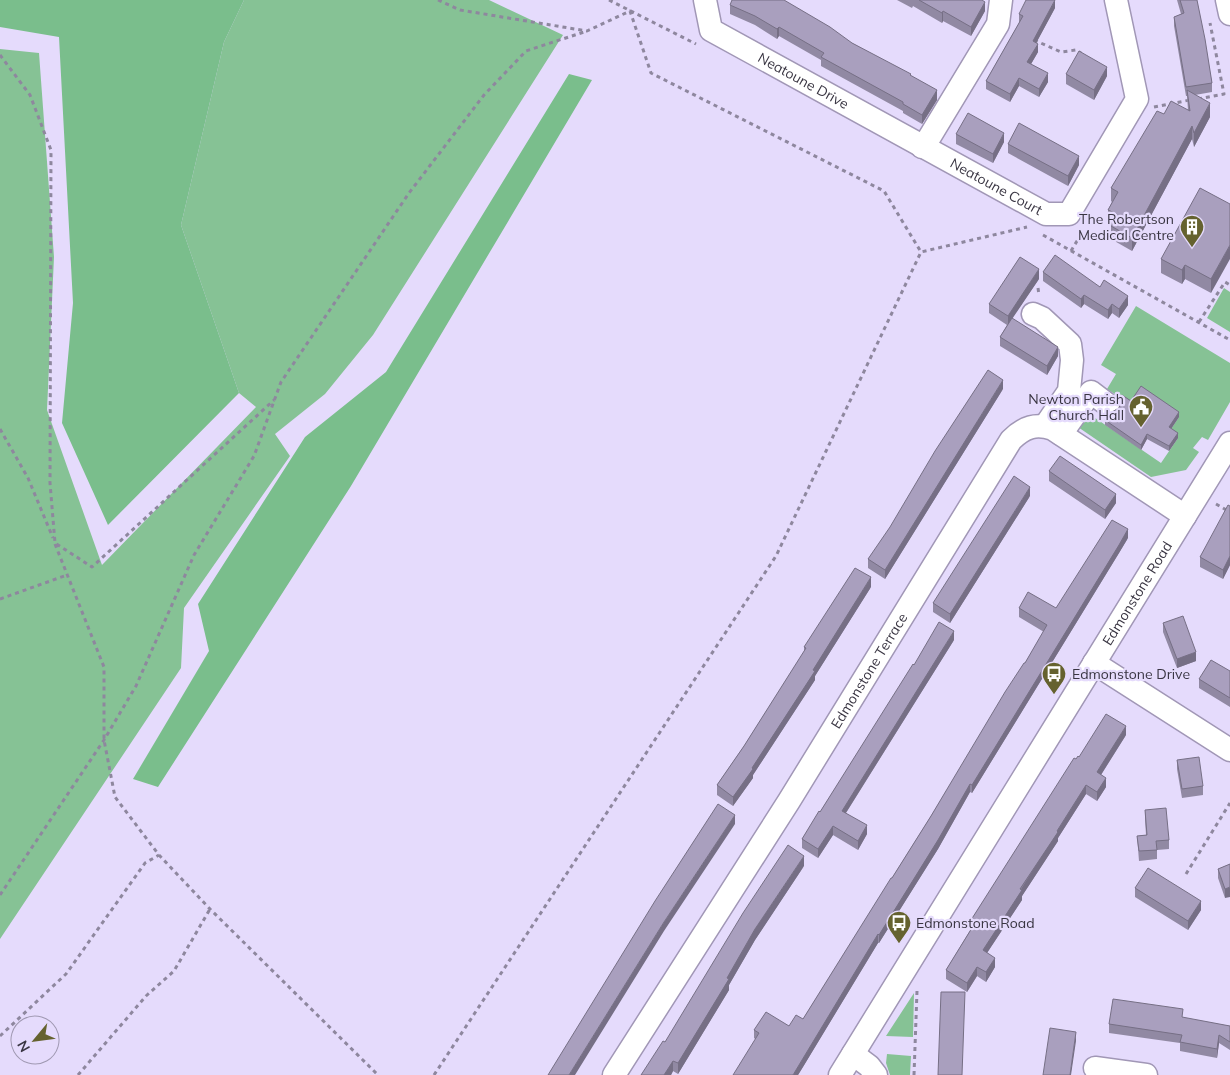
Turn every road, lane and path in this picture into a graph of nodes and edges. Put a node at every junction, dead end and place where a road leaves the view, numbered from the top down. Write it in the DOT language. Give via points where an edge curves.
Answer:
graph roads {
  1 [pos="438,0"];
  2 [pos="609,0"];
  3 [pos="706,0"];
  4 [pos="1000,0"];
  5 [pos="1116,0"];
  6 [pos="1227,0"];
  7 [pos="630,12"];
  8 [pos="1220,17"];
  9 [pos="998,24"];
  10 [pos="587,31"];
  11 [pos="691,42"];
  12 [pos="0,55"];
  13 [pos="1084,55"];
  14 [pos="1137,99"];
  15 [pos="922,147"];
  16 [pos="1046,214"];
  17 [pos="921,252"];
  18 [pos="1230,285"];
  19 [pos="1033,314"];
  20 [pos="1199,322"];
  21 [pos="275,398"];
  22 [pos="1108,405"];
  23 [pos="0,429"];
  24 [pos="1053,430"];
  25 [pos="1230,443"];
  26 [pos="1185,516"];
  27 [pos="55,543"];
  28 [pos="67,575"];
  29 [pos="0,599"];
  30 [pos="1094,663"];
  31 [pos="104,740"];
  32 [pos="1230,750"];
  33 [pos="1230,803"];
  34 [pos="159,855"];
  35 [pos="1186,874"];
  36 [pos="0,895"];
  37 [pos="210,909"];
  38 [pos="906,969"];
  39 [pos="0,1036"];
  40 [pos="853,1054"];
  41 [pos="1096,1067"];
  42 [pos="78,1075"];
  43 [pos="378,1075"];
  44 [pos="434,1075"];
  45 [pos="614,1075"];
  46 [pos="840,1075"];
  47 [pos="876,1075"];
  48 [pos="914,1075"];
  49 [pos="1146,1075"];
  1 -- 10 [label="path" via="460,10"];
  2 -- 7 [label="path"];
  3 -- 15 [label="street, Neatoune Drive" via="711,30"];
  4 -- 9 [label="street"];
  5 -- 14 [label="street"];
  6 -- 8 [label="street"];
  7 -- 10 [label="path"];
  7 -- 11 [label="path"];
  7 -- 17 [label="path" via="651,73 884,190"];
  8 -- 14 [label="path" via="1224,94 1156,107"];
  9 -- 13 [label="path" via="1061,52 1076,50"];
  9 -- 15 [label="street"];
  10 -- 21 [label="path" via="526,51 484,95 409,193 281,382"];
  12 -- 27 [label="path" via="30,95 51,150 50,484"];
  14 -- 16 [label="street, Neatoune Court" via="1069,214"];
  15 -- 16 [label="street, Neatoune Court"];
  16 -- 17 [label="path" via="1029,227"];
  17 -- 44 [label="path" via="776,556"];
  18 -- 20 [label="path" via="1224,282"];
  19 -- 24 [label="street" via="1042,318 1070,344 1072,360 1068,391"];
  21 -- 27 [label="path" via="92,567"];
  21 -- 31 [label="path" via="254,456 194,555 136,686"];
  22 -- 24 [label="street" via="1090,392"];
  23 -- 27 [label="path" via="28,478"];
  24 -- 26 [label="street"];
  24 -- 45 [label="street, Edmonstone Terrace" via="1027,427 1011,440 789,800"];
  25 -- 26 [label="street, Edmonstone Road"];
  26 -- 30 [label="street, Edmonstone Road"];
  27 -- 28 [label="path"];
  28 -- 29 [label="path"];
  28 -- 31 [label="path" via="104,667"];
  30 -- 32 [label="street"];
  30 -- 38 [label="street, Edmonstone Road"];
  31 -- 34 [label="path" via="116,797"];
  31 -- 36 [label="path"];
  33 -- 35 [label="path"];
  34 -- 37 [label="path"];
  34 -- 39 [label="path" via="145,864 66,974"];
  37 -- 42 [label="path" via="174,970 146,996"];
  37 -- 43 [label="path"];
  38 -- 40 [label="street, Edmonstone Road"];
  38 -- 48 [label="path" via="918,985"];
  40 -- 46 [label="street, Edmonstone Road"];
  40 -- 47 [label="street"];
  41 -- 49 [label="street"];
}
